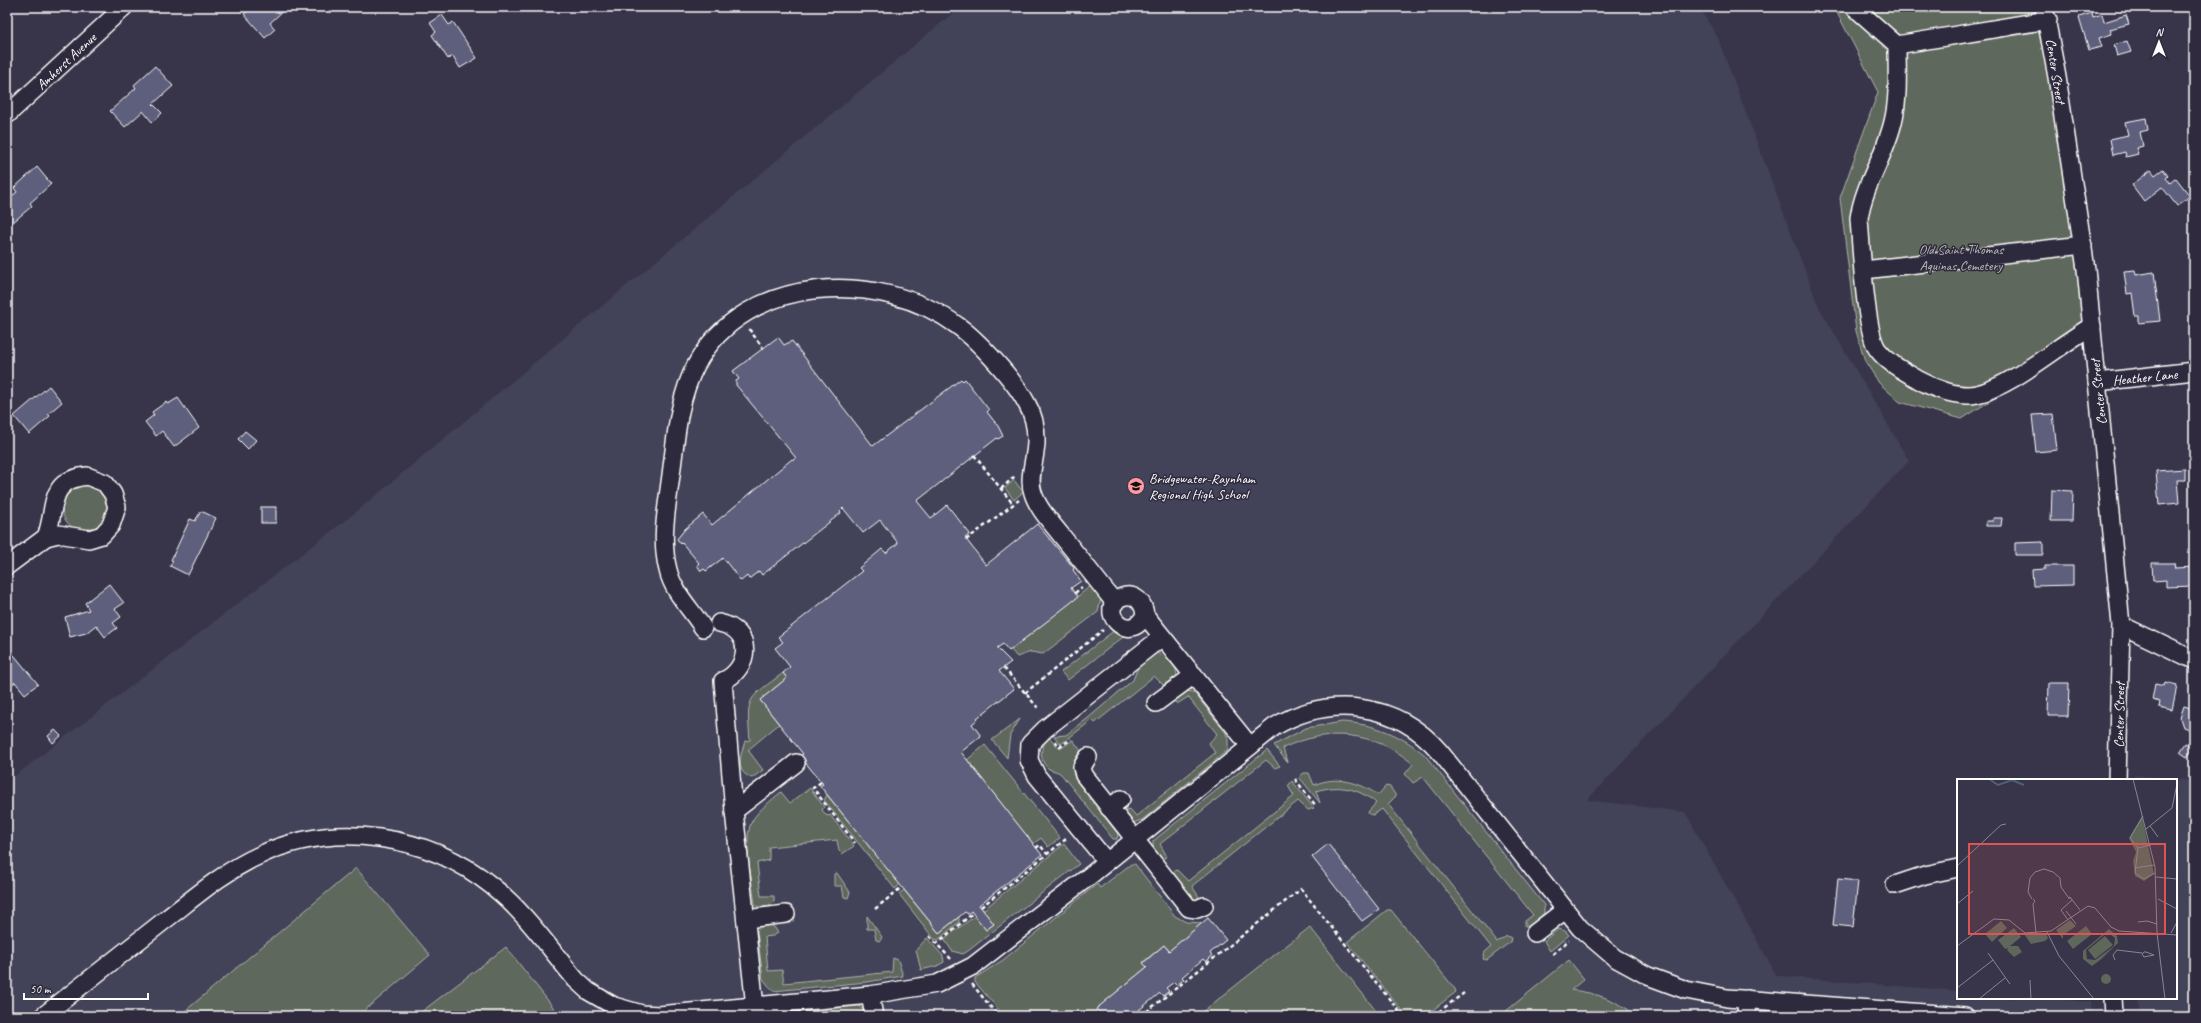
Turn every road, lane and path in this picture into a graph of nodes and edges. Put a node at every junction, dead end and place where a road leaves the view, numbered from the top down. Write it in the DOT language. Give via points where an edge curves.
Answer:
graph roads {
  1 [pos="124,7"];
  2 [pos="1854,7"];
  3 [pos="2046,14"];
  4 [pos="1897,45"];
  5 [pos="7,115"];
  6 [pos="2083,246"];
  7 [pos="1864,270"];
  8 [pos="740,316"];
  9 [pos="2092,326"];
  10 [pos="763,348"];
  11 [pos="2194,371"];
  12 [pos="2097,382"];
  13 [pos="974,455"];
  14 [pos="1032,490"];
  15 [pos="1013,504"];
  16 [pos="46,537"];
  17 [pos="966,540"];
  18 [pos="7,566"];
  19 [pos="1115,603"];
  20 [pos="1145,615"];
  21 [pos="719,623"];
  22 [pos="2121,625"];
  23 [pos="1108,626"];
  24 [pos="703,628"];
  25 [pos="1162,637"];
  26 [pos="2194,660"];
  27 [pos="1004,668"];
  28 [pos="1194,675"];
  29 [pos="1025,693"];
  30 [pos="1156,704"];
  31 [pos="1038,708"];
  32 [pos="1052,737"];
  33 [pos="1072,739"];
  34 [pos="1250,746"];
  35 [pos="1088,757"];
  36 [pos="796,763"];
  37 [pos="1295,779"];
  38 [pos="2117,779"];
  39 [pos="821,782"];
  40 [pos="1316,806"];
  41 [pos="734,811"];
  42 [pos="1066,838"];
  43 [pos="1134,840"];
  44 [pos="855,844"];
  45 [pos="1036,848"];
  46 [pos="1048,854"];
  47 [pos="1107,862"];
  48 [pos="1957,868"];
  49 [pos="1895,885"];
  50 [pos="902,887"];
  51 [pos="1204,906"];
  52 [pos="981,907"];
  53 [pos="875,909"];
  54 [pos="1565,910"];
  55 [pos="973,913"];
  56 [pos="786,914"];
  57 [pos="746,919"];
  58 [pos="1536,933"];
  59 [pos="929,936"];
  60 [pos="1570,940"];
  61 [pos="936,944"];
  62 [pos="1553,954"];
  63 [pos="954,961"];
  64 [pos="972,983"];
  65 [pos="1464,993"];
  66 [pos="870,994"];
  67 [pos="2113,999"];
  68 [pos="755,1007"];
  69 [pos="1746,1008"];
  70 [pos="1901,1014"];
  71 [pos="43,1016"];
  72 [pos="874,1016"];
  73 [pos="998,1016"];
  74 [pos="1141,1016"];
  75 [pos="1403,1016"];
  76 [pos="1433,1016"];
  77 [pos="1965,1016"];
  78 [pos="2114,1016"];
  1 -- 5 [label="street, Amherst Avenue"];
  2 -- 4 [label="street"];
  3 -- 4 [label="street"];
  3 -- 6 [label="street, Center Street"];
  4 -- 7 [label="street" via="1893,122 1861,204 1859,218"];
  6 -- 7 [label="street"];
  6 -- 9 [label="street, Center Street"];
  7 -- 9 [label="street" via="1870,329 1876,349 1890,363 1926,384 1963,395 1977,394 2002,384"];
  8 -- 10 [label="path"];
  8 -- 14 [label="street" via="797,293 838,288 857,288 901,298 941,315 959,327 978,345 1017,387 1027,404 1036,439"];
  8 -- 24 [label="street" via="714,340 698,362 686,386 680,409 665,524 663,547 668,572 679,595"];
  9 -- 12 [label="street, Center Street"];
  11 -- 12 [label="street, Heather Lane"];
  12 -- 22 [label="street, Center Street"];
  13 -- 15 [label="path"];
  14 -- 15 [label="path"];
  14 -- 19 [label="street" via="1044,513"];
  15 -- 17 [label="path"];
  16 -- 16 [label="street" via="58,534 89,539 102,535 111,526 116,513 116,500 110,488 100,480 87,476 69,480 62,485 53,502 51,524"];
  16 -- 18 [label="street"];
  19 -- 20 [label="street" via="1123,597 1133,597 1142,603"];
  19 -- 20 [label="street" via="1112,613 1120,626 1135,626 1142,622"];
  20 -- 25 [label="street"];
  21 -- 41 [label="street" via="736,629 745,644 739,669 723,681"];
  22 -- 26 [label="street"];
  22 -- 38 [label="street, Center Street"];
  23 -- 29 [label="path"];
  25 -- 28 [label="street"];
  25 -- 47 [label="street" via="1045,728 1030,744 1029,760 1037,776"];
  27 -- 29 [label="path"];
  28 -- 30 [label="street"];
  28 -- 34 [label="street"];
  29 -- 31 [label="path"];
  32 -- 33 [label="path" via="1060,747"];
  34 -- 43 [label="street"];
  34 -- 54 [label="street" via="1287,719 1324,708 1365,709 1405,722 1425,736 1436,748"];
  35 -- 43 [label="street" via="1083,763 1082,771 1115,803"];
  36 -- 41 [label="street"];
  37 -- 40 [label="path"];
  39 -- 44 [label="path" via="813,788"];
  41 -- 57 [label="street"];
  42 -- 46 [label="path"];
  43 -- 47 [label="street"];
  43 -- 51 [label="street" via="1190,908"];
  45 -- 46 [label="path" via="1040,845"];
  46 -- 52 [label="path"];
  47 -- 66 [label="street" via="963,972 938,984"];
  48 -- 49 [label="street"];
  50 -- 53 [label="path"];
  54 -- 58 [label="street"];
  54 -- 69 [label="street" via="1603,949 1648,976"];
  55 -- 61 [label="path"];
  56 -- 57 [label="street"];
  57 -- 68 [label="street"];
  59 -- 61 [label="path"];
  60 -- 62 [label="path"];
  61 -- 63 [label="path"];
  64 -- 73 [label="path"];
  65 -- 76 [label="path"];
  66 -- 68 [label="street"];
  66 -- 72 [label="street"];
  67 -- 78 [label="street"];
  68 -- 71 [label="street" via="659,1015 642,1014 614,1006 588,991 576,980 513,905 470,870 444,856 404,842 343,836 301,841 279,847 234,868"];
  69 -- 70 [label="street"];
  70 -- 77 [label="street"];
  74 -- 75 [label="path" via="1301,889"];
}
